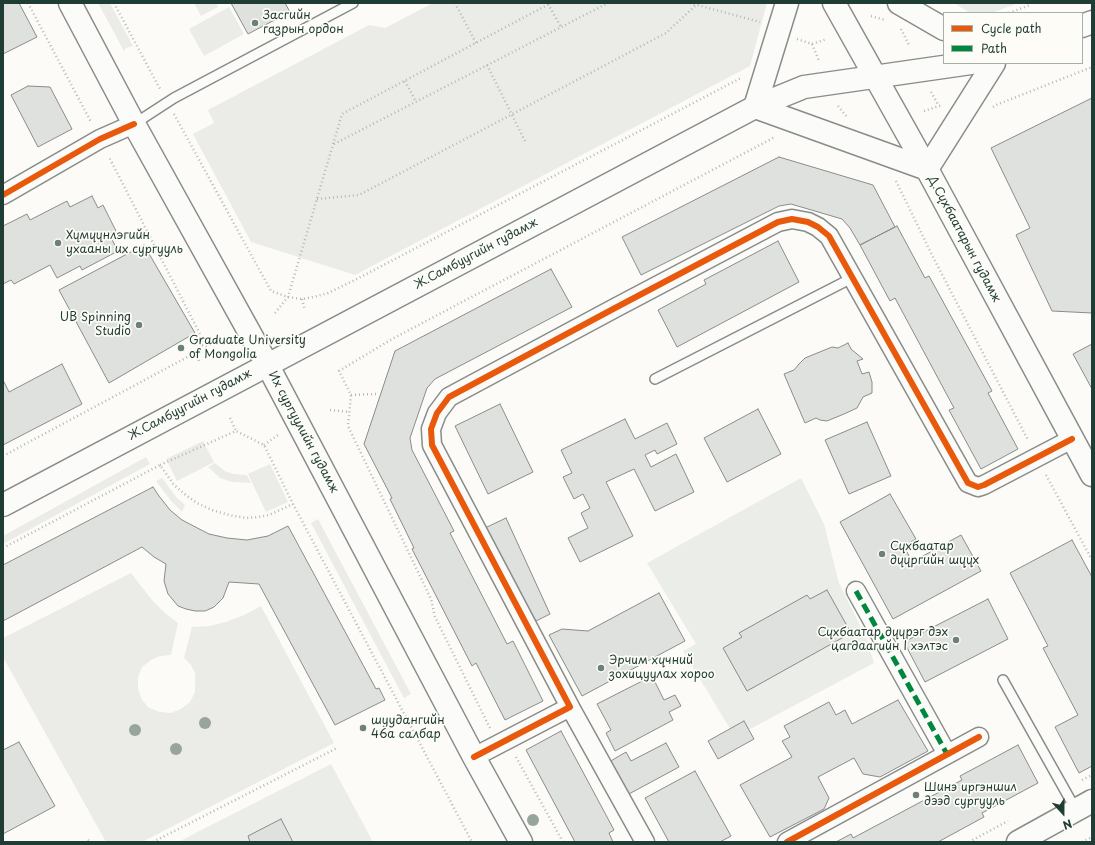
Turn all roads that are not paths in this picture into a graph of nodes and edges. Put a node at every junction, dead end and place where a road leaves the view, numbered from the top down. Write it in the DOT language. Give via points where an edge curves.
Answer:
graph roads {
  1 [pos="70,3"];
  2 [pos="353,3"];
  3 [pos="787,3"];
  4 [pos="834,3"];
  5 [pos="899,3"];
  6 [pos="943,28"];
  7 [pos="963,64"];
  8 [pos="993,64"];
  9 [pos="875,77"];
  10 [pos="755,107"];
  11 [pos="134,124"];
  12 [pos="927,169"];
  13 [pos="3,195"];
  14 [pos="852,278"];
  15 [pos="267,364"];
  16 [pos="655,379"];
  17 [pos="1072,439"];
  18 [pos="1092,475"];
  19 [pos="3,505"];
  20 [pos="856,591"];
  21 [pos="1003,680"];
  22 [pos="570,707"];
  23 [pos="979,737"];
  24 [pos="947,754"];
  25 [pos="474,757"];
  26 [pos="1084,806"];
  27 [pos="521,842"];
  28 [pos="645,842"];
  29 [pos="787,842"];
  30 [pos="1018,842"];
  1 -- 11 [label="main road, Их сургуулийн гудамж"];
  2 -- 11 [label="lane" via="167,102"];
  3 -- 10 [label="main road"];
  4 -- 9 [label="main road, Д.Сүхбаатарын гудамж"];
  5 -- 6 [label="main road"];
  7 -- 9 [label="main road, Ж.Самбуугийн гудамж"];
  8 -- 12 [label="main road"];
  9 -- 10 [label="main road, Ж.Самбуугийн гудамж" via="804,88"];
  9 -- 12 [label="main road, Д.Сүхбаатарын гудамж"];
  10 -- 12 [label="main road"];
  10 -- 15 [label="main road, Ж.Самбуугийн гудамж"];
  11 -- 13 [label="street" via="100,139"];
  11 -- 15 [label="main road, Их сургуулийн гудамж"];
  12 -- 17 [label="main road, Д.Сүхбаатарын гудамж"];
  14 -- 16 [label="lane"];
  14 -- 17 [label="street" via="968,483 978,487 984,485"];
  14 -- 22 [label="street" via="829,236 818,227 792,219 778,222 448,396 437,412 432,429 432,445"];
  15 -- 19 [label="main road, Ж.Самбуугийн гудамж"];
  15 -- 25 [label="main road, Их сургуулийн гудамж"];
  17 -- 18 [label="main road, Д.Сүхбаатарын гудамж"];
  20 -- 24 [label="street"];
  21 -- 26 [label="lane"];
  22 -- 25 [label="street"];
  22 -- 28 [label="street"];
  23 -- 24 [label="street"];
  24 -- 29 [label="street"];
  25 -- 27 [label="main road, Их сургуулийн гудамж"];
  26 -- 30 [label="main road" via="1040,834"];
}
